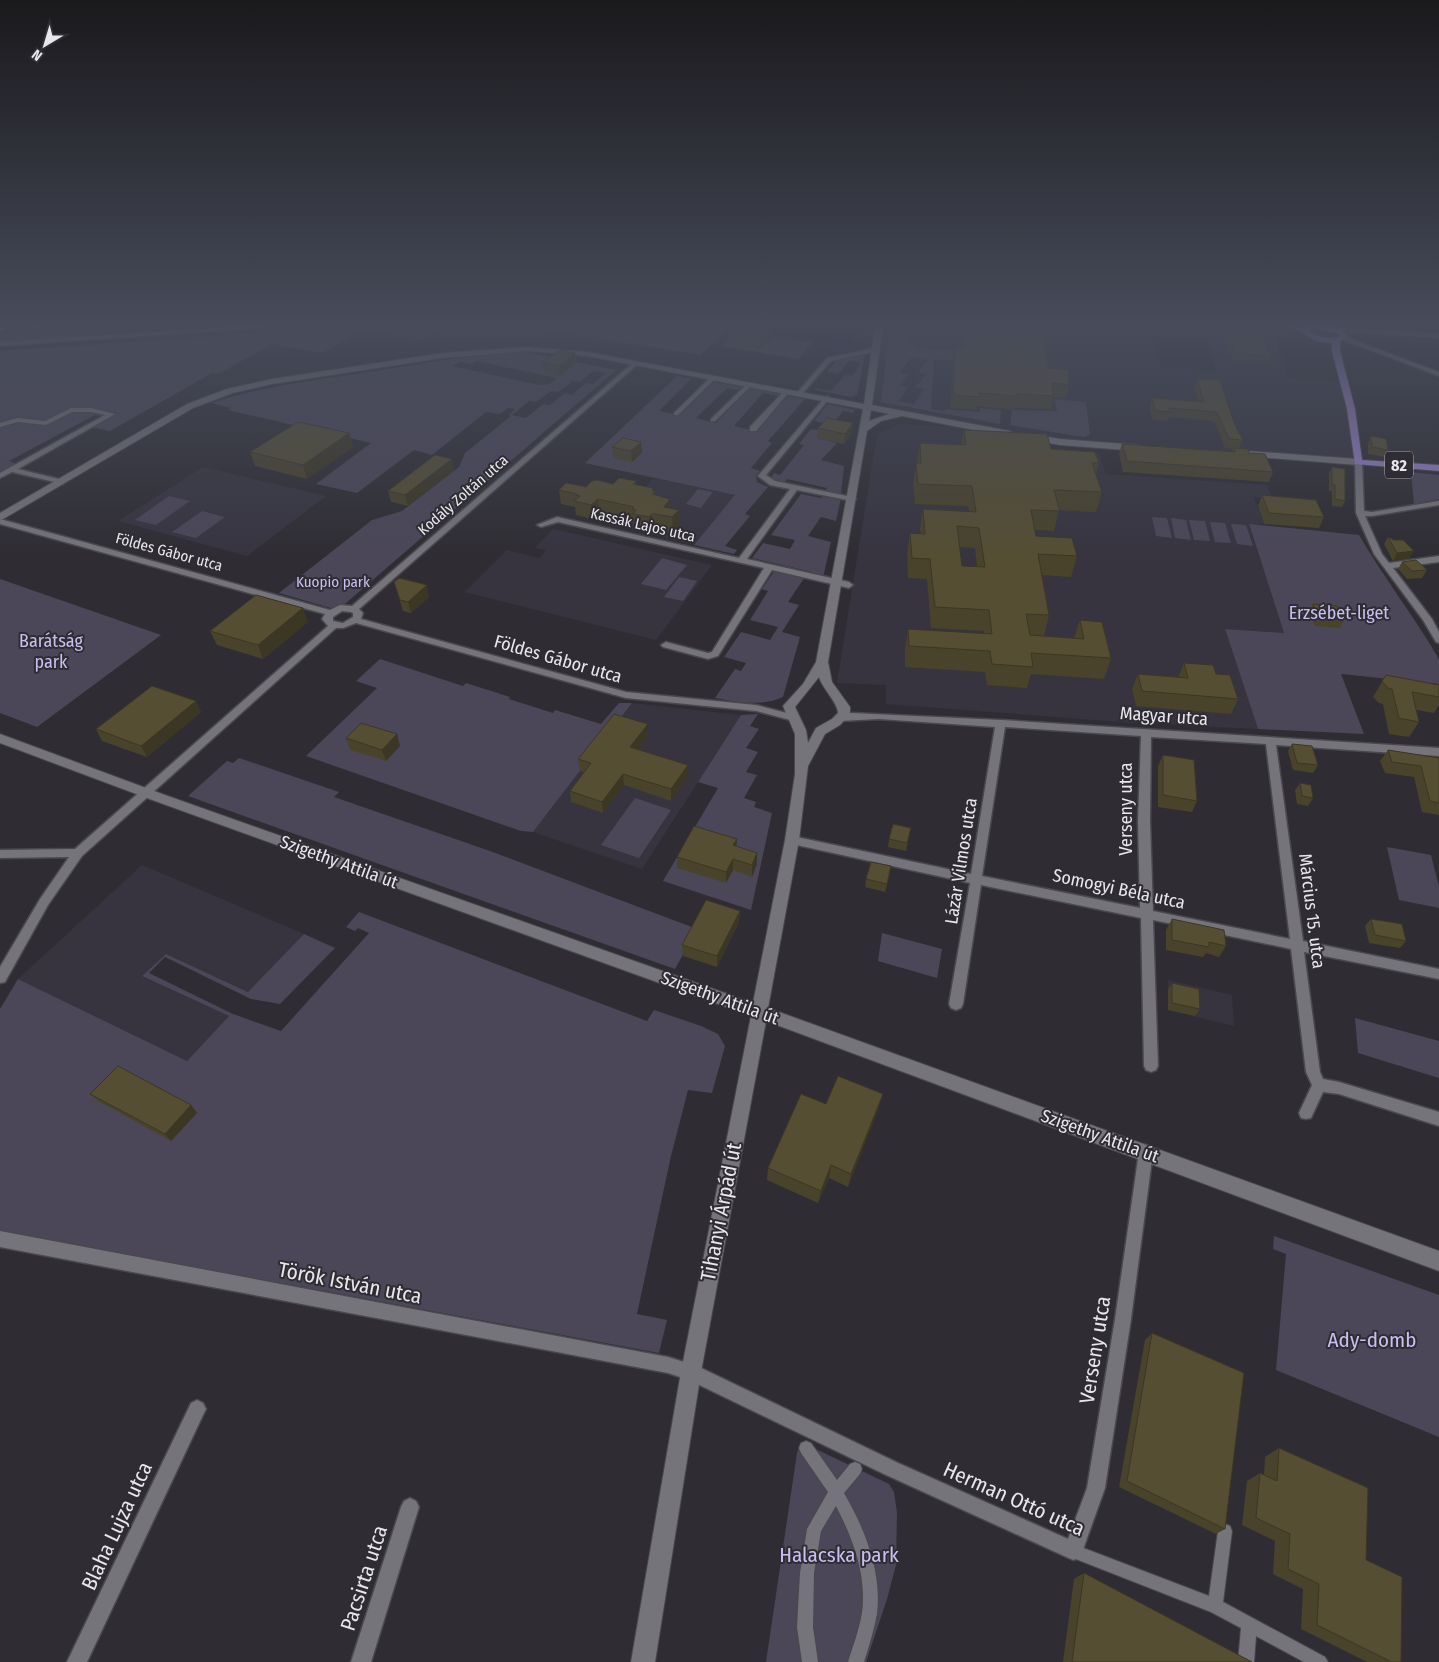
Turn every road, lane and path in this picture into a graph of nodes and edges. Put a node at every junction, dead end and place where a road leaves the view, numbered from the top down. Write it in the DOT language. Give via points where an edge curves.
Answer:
graph roads {
  1 [pos="196,404"];
  2 [pos="590,404"];
  3 [pos="687,404"];
  4 [pos="730,404"];
  5 [pos="776,404"];
  6 [pos="822,404"];
  7 [pos="855,404"];
  8 [pos="1350,404"];
  9 [pos="868,406"];
  10 [pos="676,414"];
  11 [pos="919,416"];
  12 [pos="713,420"];
  13 [pos="0,425"];
  14 [pos="753,429"];
  15 [pos="862,432"];
  16 [pos="1153,448"];
  17 [pos="1238,454"];
  18 [pos="1358,462"];
  19 [pos="1439,468"];
  20 [pos="12,470"];
  21 [pos="0,476"];
  22 [pos="60,482"];
  23 [pos="795,488"];
  24 [pos="852,499"];
  25 [pos="1439,503"];
  26 [pos="1360,513"];
  27 [pos="0,517"];
  28 [pos="0,521"];
  29 [pos="540,525"];
  30 [pos="1439,559"];
  31 [pos="741,561"];
  32 [pos="1386,566"];
  33 [pos="769,568"];
  34 [pos="837,583"];
  35 [pos="849,585"];
  36 [pos="354,609"];
  37 [pos="330,613"];
  38 [pos="1427,619"];
  39 [pos="355,620"];
  40 [pos="1439,621"];
  41 [pos="334,625"];
  42 [pos="1439,640"];
  43 [pos="666,645"];
  44 [pos="822,662"];
  45 [pos="795,699"];
  46 [pos="756,708"];
  47 [pos="839,711"];
  48 [pos="794,718"];
  49 [pos="1001,723"];
  50 [pos="1146,737"];
  51 [pos="0,738"];
  52 [pos="1270,741"];
  53 [pos="1439,752"];
  54 [pos="804,763"];
  55 [pos="146,792"];
  56 [pos="792,840"];
  57 [pos="78,853"];
  58 [pos="0,854"];
  59 [pos="977,878"];
  60 [pos="1148,914"];
  61 [pos="1297,944"];
  62 [pos="1439,974"];
  63 [pos="0,978"];
  64 [pos="956,1004"];
  65 [pos="760,1013"];
  66 [pos="1151,1066"];
  67 [pos="1319,1085"];
  68 [pos="1306,1113"];
  69 [pos="1439,1120"];
  70 [pos="1146,1152"];
  71 [pos="0,1238"];
  72 [pos="1439,1261"];
  73 [pos="691,1372"];
  74 [pos="198,1409"];
  75 [pos="806,1448"];
  76 [pos="855,1469"];
  77 [pos="836,1492"];
  78 [pos="410,1508"];
  79 [pos="1225,1530"];
  80 [pos="1074,1551"];
  81 [pos="1215,1606"];
  82 [pos="1250,1626"];
  83 [pos="77,1662"];
  84 [pos="361,1662"];
  85 [pos="643,1662"];
  86 [pos="810,1662"];
  87 [pos="856,1662"];
  88 [pos="1246,1662"];
  89 [pos="1320,1662"];
  1 -- 22 [label="street"];
  2 -- 36 [label="street, Kodály Zoltán utca"];
  3 -- 10 [label="street"];
  4 -- 12 [label="street"];
  5 -- 14 [label="street"];
  6 -- 23 [label="street" via="762,476 773,483"];
  7 -- 9 [label="street"];
  8 -- 18 [label="main road"];
  9 -- 11 [label="street"];
  9 -- 15 [label="street"];
  11 -- 15 [label="street" via="882,417"];
  11 -- 16 [label="street" via="1060,442"];
  13 -- 20 [label="street" via="18,420 46,423 72,410 112,414"];
  15 -- 24 [label="street"];
  17 -- 18 [label="street"];
  18 -- 19 [label="main road, 82"];
  18 -- 26 [label="street"];
  20 -- 21 [label="street"];
  20 -- 22 [label="street"];
  22 -- 27 [label="street"];
  23 -- 24 [label="street"];
  23 -- 31 [label="street"];
  24 -- 34 [label="street"];
  25 -- 26 [label="street"];
  26 -- 32 [label="street"];
  28 -- 37 [label="street, Földes Gábor utca"];
  29 -- 31 [label="street, Kassák Lajos utca" via="557,519"];
  30 -- 32 [label="street"];
  31 -- 33 [label="street, Kassák Lajos utca"];
  32 -- 38 [label="street"];
  33 -- 34 [label="street"];
  33 -- 43 [label="street" via="715,654 708,656"];
  34 -- 35 [label="street"];
  34 -- 44 [label="street"];
  36 -- 37 [label="street" via="340,608"];
  36 -- 39 [label="street" via="358,616"];
  37 -- 41 [label="street" via="327,620"];
  38 -- 40 [label="street"];
  38 -- 42 [label="street"];
  39 -- 41 [label="street" via="345,625"];
  39 -- 46 [label="street, Földes Gábor utca" via="626,695"];
  41 -- 55 [label="street"];
  44 -- 45 [label="street"];
  44 -- 47 [label="street" via="823,678"];
  45 -- 46 [label="street, Földes Gábor utca" via="784,705"];
  45 -- 47 [label="street" via="814,692"];
  45 -- 48 [label="street, Tihanyi Árpád út" via="788,709"];
  46 -- 48 [label="street, Földes Gábor utca"];
  47 -- 48 [label="street" via="815,727"];
  47 -- 49 [label="street, Magyar utca" via="860,716"];
  47 -- 54 [label="street, Tihanyi Árpád út" via="820,731"];
  48 -- 54 [label="street, Tihanyi Árpád út" via="800,727"];
  49 -- 50 [label="street, Magyar utca"];
  49 -- 59 [label="street, Lázár Vilmos utca"];
  50 -- 52 [label="street, Magyar utca"];
  50 -- 60 [label="street, Verseny utca" via="1144,821"];
  51 -- 55 [label="street, Szigethy Attila út"];
  52 -- 53 [label="street, Magyar utca"];
  52 -- 61 [label="street, Március 15. utca"];
  54 -- 56 [label="street, Tihanyi Árpád út"];
  55 -- 57 [label="street"];
  55 -- 65 [label="street, Szigethy Attila út"];
  56 -- 59 [label="street, Somogyi Béla utca"];
  56 -- 65 [label="street, Tihanyi Árpád út"];
  57 -- 58 [label="street"];
  57 -- 63 [label="street" via="44,902"];
  59 -- 60 [label="street, Somogyi Béla utca"];
  59 -- 64 [label="street, Lázár Vilmos utca"];
  60 -- 61 [label="street, Somogyi Béla utca"];
  60 -- 66 [label="street, Verseny utca"];
  61 -- 62 [label="street, Somogyi Béla utca"];
  61 -- 67 [label="street, Március 15. utca" via="1314,1072"];
  65 -- 70 [label="street, Szigethy Attila út"];
  65 -- 73 [label="street, Tihanyi Árpád út"];
  67 -- 68 [label="street"];
  67 -- 69 [label="street" via="1339,1088"];
  70 -- 72 [label="street, Szigethy Attila út"];
  70 -- 80 [label="street, Verseny utca" via="1096,1488"];
  71 -- 73 [label="street, Török István utca"];
  73 -- 80 [label="street, Herman Ottó utca" via="890,1468"];
  73 -- 85 [label="street, Tihanyi Árpád út"];
  74 -- 83 [label="street, Blaha Lujza utca"];
  75 -- 77 [label="street"];
  76 -- 77 [label="street"];
  77 -- 86 [label="street" via="814,1529 807,1574 805,1627"];
  77 -- 87 [label="street" via="854,1526 864,1557 870,1599"];
  78 -- 84 [label="street, Pacsirta utca"];
  79 -- 81 [label="street"];
  80 -- 81 [label="street, Herman Ottó utca"];
  81 -- 82 [label="street, Herman Ottó utca"];
  82 -- 88 [label="street"];
  82 -- 89 [label="street, Herman Ottó utca"];
}
